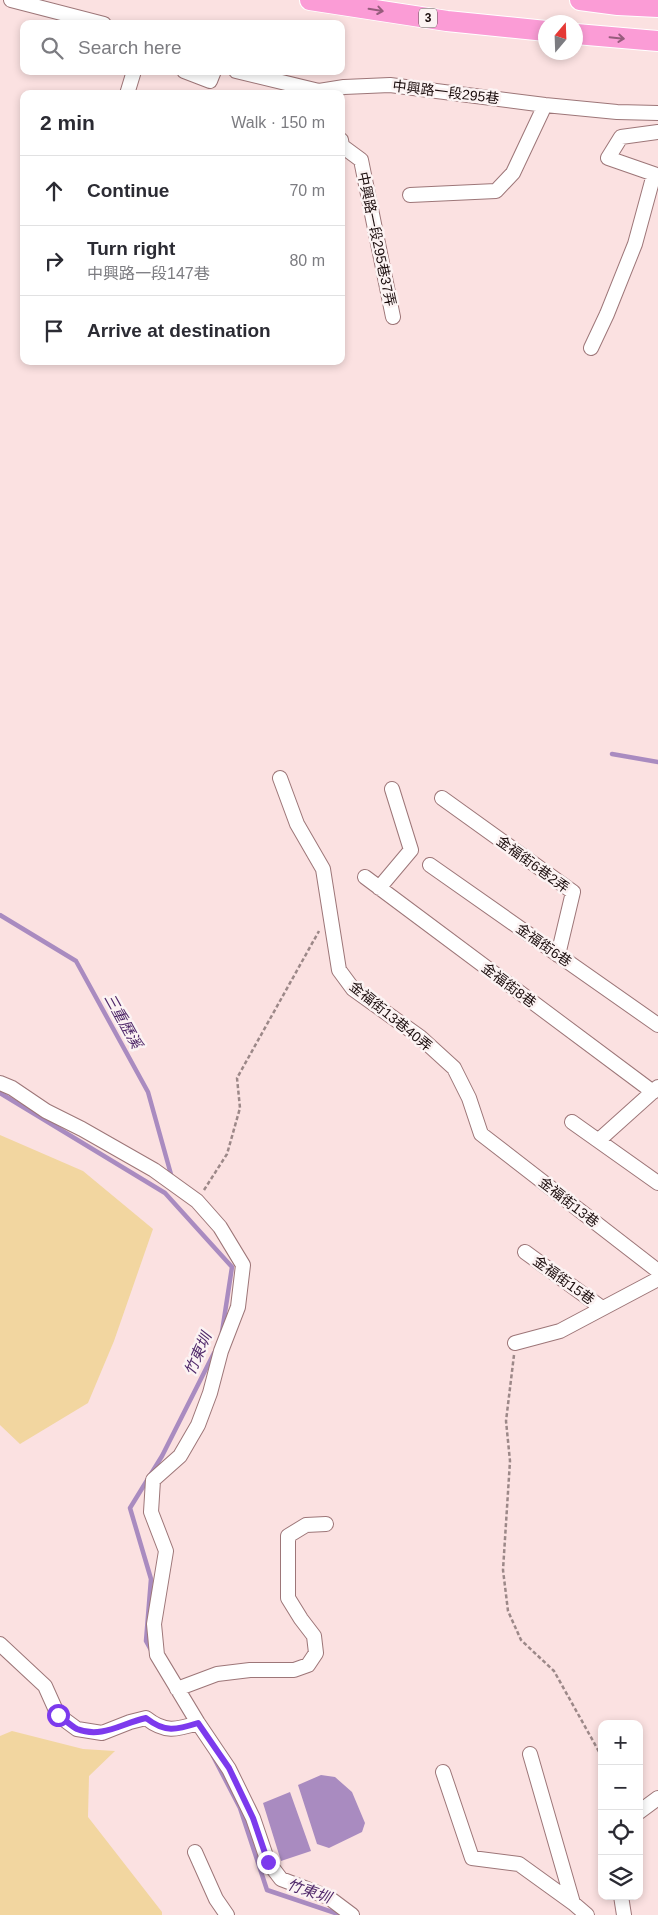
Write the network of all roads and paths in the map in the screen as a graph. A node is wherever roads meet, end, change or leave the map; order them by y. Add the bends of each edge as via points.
1 (11, 0) edge
2 (310, 0) edge
3 (580, 0) edge
4 (658, 7) edge
5 (88, 20) edge
6 (538, 30) edge
7 (583, 35) edge
8 (658, 41) edge
9 (133, 75) edge
10 (194, 75) edge
11 (212, 75) edge
12 (253, 75) edge
13 (128, 90) edge
14 (315, 90) edge
15 (344, 90) edge
16 (545, 104) junction
17 (658, 113) edge
18 (658, 132) edge
19 (345, 148) edge
20 (410, 196) dead end
21 (392, 318) dead end
22 (591, 348) dead end
23 (280, 778) dead end
24 (392, 789) dead end
25 (442, 798) dead end
26 (430, 865) dead end
27 (365, 877) dead end
28 (379, 888) junction
29 (330, 910) junction
30 (558, 955) junction
31 (658, 1025) edge
32 (0, 1083) edge
33 (655, 1090) edge
34 (572, 1122) dead end
35 (481, 1134) joint
36 (599, 1140) junction
37 (658, 1183) edge
38 (197, 1201) junction
39 (525, 1252) dead end
40 (658, 1271) edge
41 (658, 1278) edge
42 (602, 1308) junction
43 (515, 1343) joint
44 (326, 1524) dead end
45 (0, 1644) edge
46 (177, 1689) junction
47 (198, 1723) junction
48 (598, 1751) edge
49 (530, 1754) dead end
50 (443, 1772) dead end
51 (658, 1798) edge
52 (642, 1810) edge
53 (194, 1852) dead end
54 (622, 1900) edge
55 (573, 1902) junction
56 (227, 1915) edge
57 (352, 1915) edge
58 (587, 1915) edge
59 (624, 1915) edge

1 - 5 street
2 -> 6 highway, 3 via 447,21
3 - 4 highway
7 -> 8 highway
9 - 13 street
10 - 11 street via 210,81
12 - 14 street, 中興路一段295巷
15 - 16 street, 中興路一段295巷 via 390,84
16 - 17 street, 中興路一段295巷
16 - 20 street via 513,173 496,191
18 - 22 street via 621,137 608,158 654,174 635,244
19 - 21 street, 中興路一段295巷37弄 via 361,160
23 - 29 street, 金福街13巷40弄 via 297,824 323,870
24 - 28 street via 411,850
25 - 30 street, 金福街6巷2弄 via 573,892
26 - 30 street, 金福街6巷
27 - 28 street, 金福街8巷
28 - 33 street, 金福街8巷
29 - 35 street, 金福街13巷40弄 via 339,970 353,989 420,1037 454,1068 469,1098
29 - 38 path via 237,1078 240,1108 227,1154
30 - 31 street, 金福街6巷
32 - 38 street via 154,1170
33 - 36 street
34 - 36 street
35 - 40 street, 金福街13巷
36 - 37 street
38 - 46 street via 220,1228 242,1265 238,1307 198,1425 180,1456 154,1480 151,1512 166,1551 154,1624 156,1647 157,1655
39 - 42 street, 金福街15巷
41 - 42 street
42 - 43 street via 560,1331
43 - 48 path via 506,1421 510,1461 503,1570 508,1612 521,1640 554,1671
44 - 46 street via 306,1524 288,1536 288,1598 314,1636 316,1653 308,1665 294,1670 217,1674
45 - 47 street via 45,1686 58,1715 77,1728 102,1733 146,1718 158,1727 178,1730
46 - 47 street
47 - 57 street via 229,1768 253,1818 268,1862 281,1878 328,1897
49 - 55 street
50 - 55 street via 472,1858 519,1864
51 - 52 street
53 - 56 street
54 - 59 street
55 - 58 street

